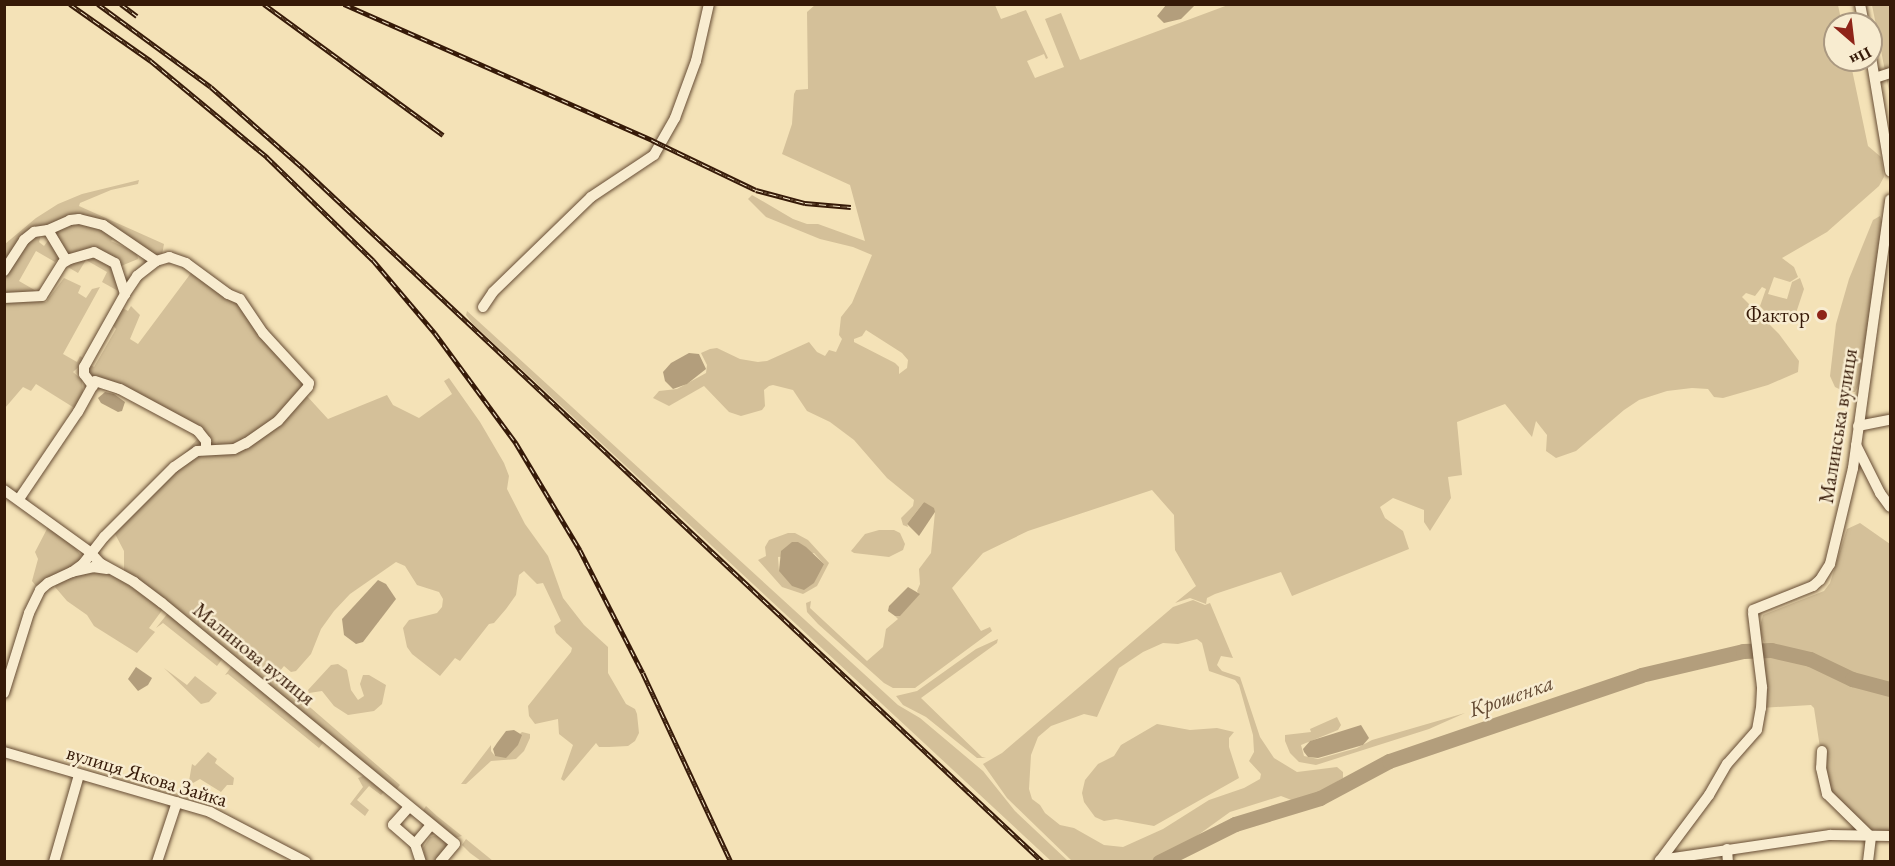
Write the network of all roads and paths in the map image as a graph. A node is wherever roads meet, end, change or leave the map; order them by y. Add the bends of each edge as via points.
1 (709, 4) edge
2 (1874, 72) edge
3 (1890, 73) edge
4 (1875, 78) junction
5 (1890, 171) edge
6 (1890, 200) edge
7 (48, 230) junction
8 (66, 260) junction
9 (156, 261) junction
10 (4, 271) edge
11 (125, 294) junction
12 (4, 298) edge
13 (483, 307) dead end
14 (94, 384) junction
15 (1890, 420) edge
16 (1858, 426) junction
17 (1856, 444) junction
18 (206, 449) junction
19 (4, 490) edge
20 (19, 499) junction
21 (1890, 507) edge
22 (90, 552) junction
23 (110, 569) junction
24 (72, 572) junction
25 (4, 693) edge
26 (1822, 751) dead end
27 (4, 752) edge
28 (79, 775) junction
29 (177, 802) junction
30 (409, 807) junction
31 (431, 825) junction
32 (1890, 836) edge
33 (1871, 837) junction
34 (415, 844) junction
35 (1727, 849) junction
36 (54, 861) edge
37 (157, 861) edge
38 (306, 861) edge
39 (421, 861) edge
40 (440, 861) edge
41 (1659, 861) edge
42 (1728, 861) edge
43 (1868, 861) edge

1 - 13 street via 696,61 675,118 654,155 586,201 493,292
2 - 4 street
3 - 4 street
4 - 5 street
6 - 16 street, Малинська вулиця via 1884,291
7 - 8 street
7 - 9 street via 70,219 91,221 116,231
7 - 10 street via 30,234
8 - 11 street via 94,252 115,263
8 - 12 street via 42,296
9 - 11 street via 137,276
9 - 18 street via 169,257 186,263 240,299 263,333 307,380 308,387 278,421 240,447
11 - 14 street via 84,367 84,374
14 - 18 street via 120,389 198,431 206,441
14 - 20 street
15 - 16 street
16 - 17 street, Малинська вулиця
17 - 21 street
17 - 41 street, Малинська вулиця via 1843,517 1825,574 1812,586 1753,612 1762,687 1757,730 1727,764 1689,824
18 - 22 street via 174,467
19 - 20 street, Малинова вулиця
20 - 22 street, Малинова вулиця
22 - 23 street, Малинова вулиця
22 - 24 street
23 - 24 street via 93,567
23 - 30 street, Малинова вулиця via 162,603
24 - 25 street via 48,583 35,596
26 - 33 street via 1827,794
27 - 28 street, вулиця Якова Зайка
28 - 29 street, вулиця Якова Зайка
28 - 36 street
29 - 37 street
29 - 38 street, вулиця Якова Зайка via 210,812
30 - 31 street, Малинова вулиця
30 - 34 street via 393,825
31 - 34 street
31 - 40 street, Малинова вулиця via 455,844
32 - 33 street
33 - 35 street via 1830,835
33 - 43 street
34 - 39 street
35 - 41 street
35 - 42 street

